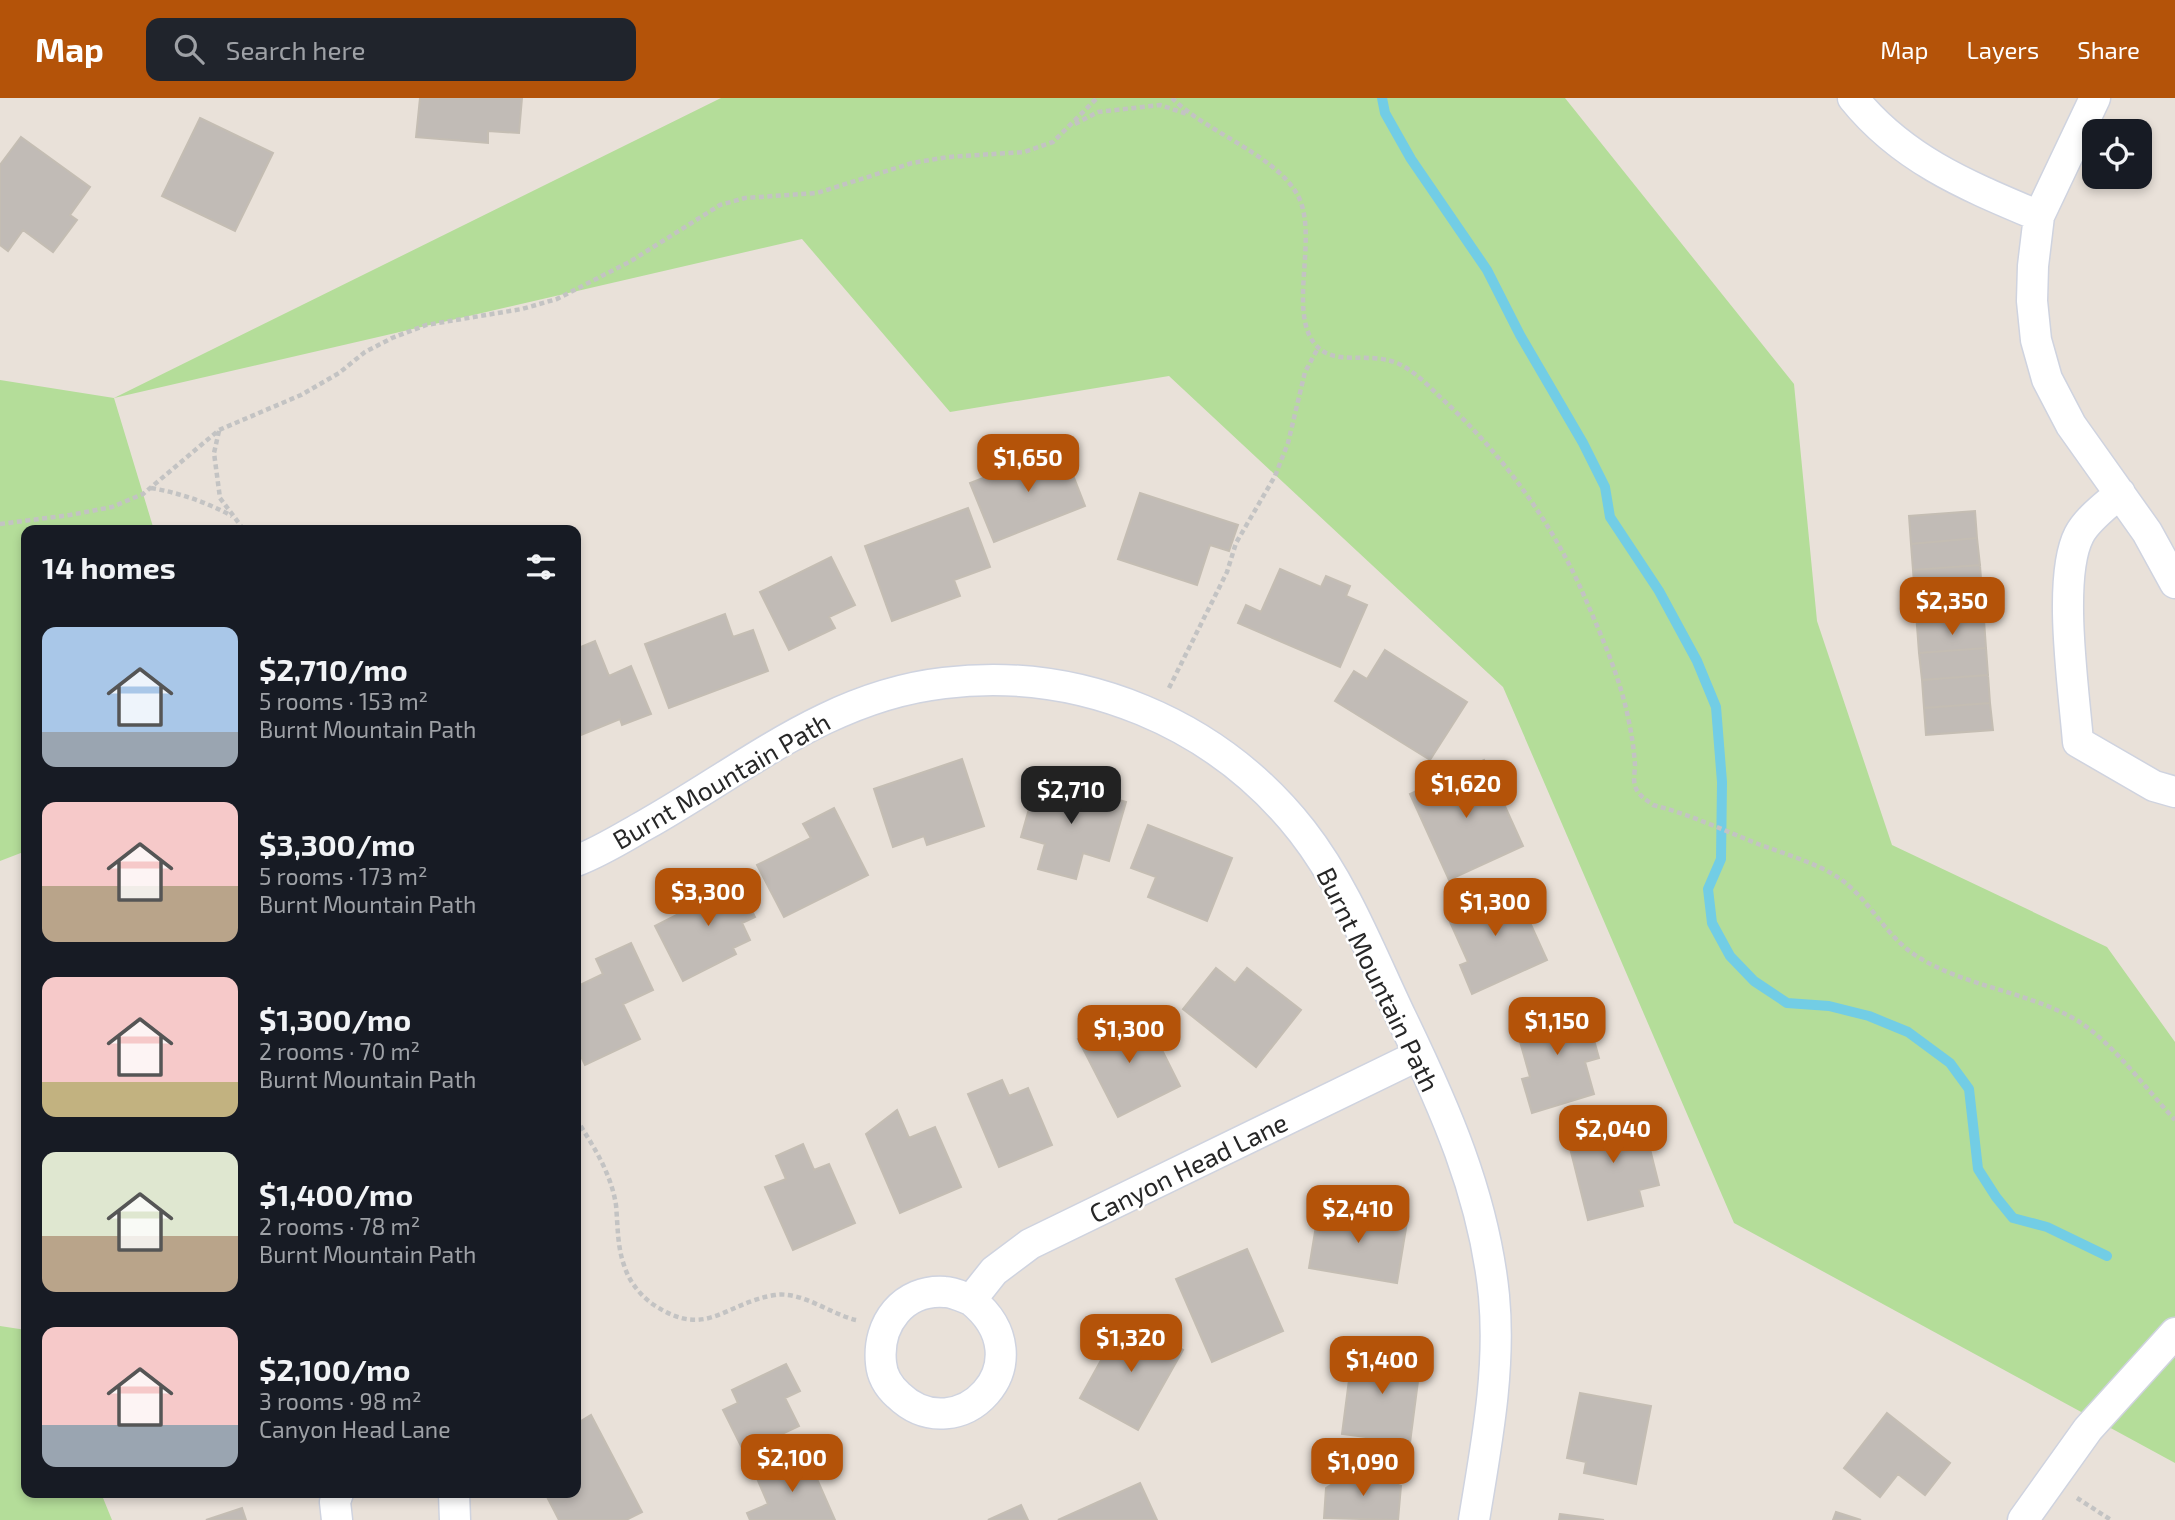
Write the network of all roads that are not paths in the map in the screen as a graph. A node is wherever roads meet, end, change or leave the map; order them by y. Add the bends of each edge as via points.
1 (1853, 98) edge
2 (2095, 98) edge
3 (2039, 216) junction
4 (2120, 493) junction
5 (2175, 583) edge
6 (2175, 792) edge
7 (581, 859) edge
8 (1419, 1055) junction
9 (971, 1300) junction
10 (2175, 1333) edge
11 (336, 1498) edge
12 (454, 1498) edge
13 (337, 1520) edge
14 (455, 1520) edge
15 (1474, 1520) edge
16 (2023, 1520) edge

1 - 3 street via 1904,148 1943,174
2 - 3 street
3 - 4 street via 2032,301 2047,379 2071,425
4 - 5 street
4 - 6 street via 2080,532 2071,551 2067,579 2077,742 2154,786
7 - 8 street, Burnt Mountain Path via 660,817 802,728 895,691 1000,679 1048,683 1105,696 1156,715 1203,740 1240,768 1303,833 1342,893
8 - 9 street, Canyon Head Lane via 1030,1244 994,1271
8 - 15 street, Burnt Mountain Path via 1472,1180 1494,1297 1497,1355
9 - 9 street via 946,1292 922,1294 904,1303 885,1326 879,1346 882,1371 890,1388 907,1404 940,1414 966,1408 986,1393 997,1376 1002,1354 998,1332 986,1312
10 - 16 street via 2088,1429
11 - 13 street
12 - 14 street

